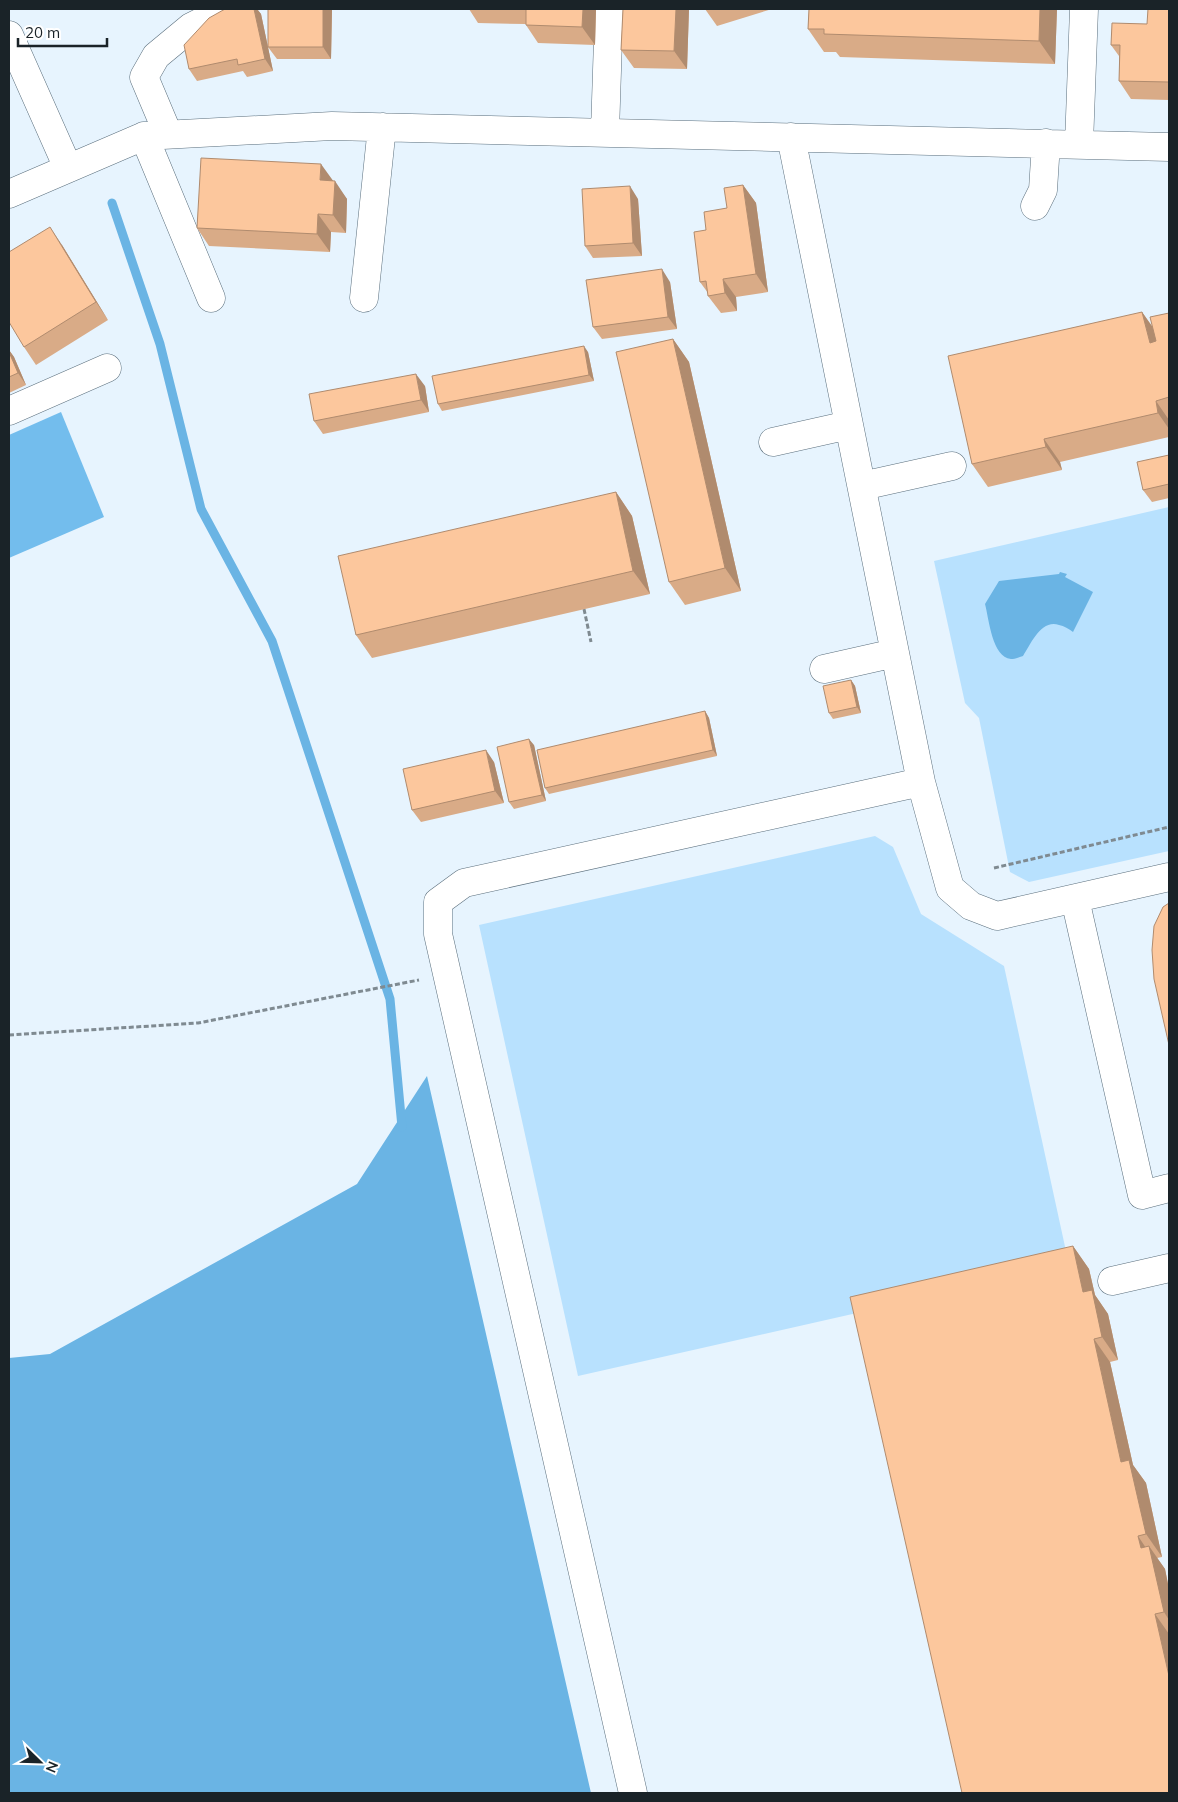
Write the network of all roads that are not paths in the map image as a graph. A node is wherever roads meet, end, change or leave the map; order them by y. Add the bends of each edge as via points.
1 (227, 9) edge
2 (609, 9) edge
3 (1084, 9) edge
4 (9, 35) edge
5 (382, 127) junction
6 (604, 132) junction
7 (156, 134) junction
8 (791, 137) junction
9 (1046, 143) junction
10 (1078, 144) junction
11 (1169, 147) edge
12 (68, 168) junction
13 (9, 194) edge
14 (1035, 206) dead end
15 (211, 298) dead end
16 (364, 298) dead end
17 (107, 368) dead end
18 (9, 411) edge
19 (849, 425) junction
20 (773, 442) dead end
21 (952, 466) dead end
22 (862, 486) junction
23 (895, 653) junction
24 (824, 669) dead end
25 (921, 782) junction
26 (1169, 878) edge
27 (1075, 899) junction
28 (1169, 1188) edge
29 (1169, 1268) edge
30 (1112, 1282) dead end
31 (633, 1793) edge

1 - 7 street via 190,27 156,56 144,77
2 - 6 street
3 - 10 street
4 - 12 street
5 - 6 street
5 - 7 street via 332,126
5 - 16 street
6 - 8 street
7 - 12 street
7 - 15 street
8 - 9 street
8 - 19 street
9 - 10 street
9 - 14 street via 1043,190
10 - 11 street
12 - 13 street
17 - 18 street
19 - 20 street
19 - 22 street
21 - 22 street
22 - 23 street
23 - 24 street
23 - 25 street
25 - 27 street via 950,888 971,906 997,916
25 - 31 street via 464,883 438,902 438,934
26 - 27 street
27 - 28 street via 1142,1195
29 - 30 street

